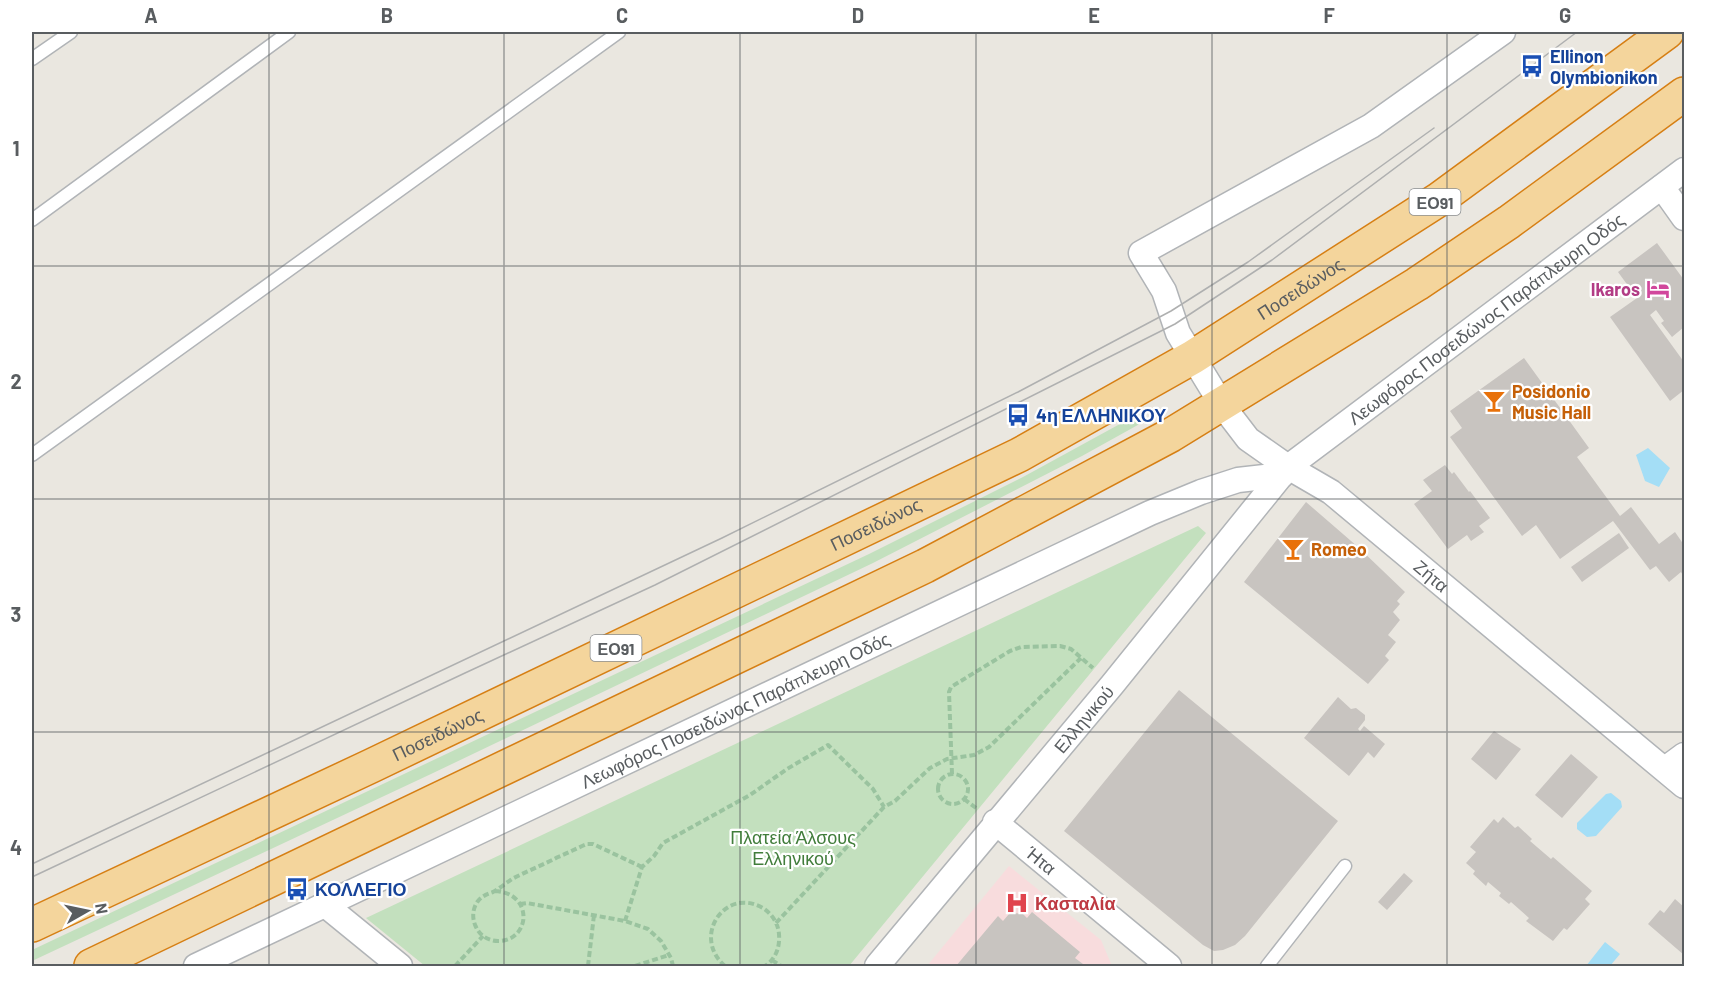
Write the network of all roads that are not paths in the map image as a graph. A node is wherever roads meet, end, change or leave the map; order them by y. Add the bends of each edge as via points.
1 (71, 32) edge
2 (289, 32) edge
3 (619, 32) edge
4 (1503, 32) edge
5 (1667, 32) edge
6 (32, 59) edge
7 (1684, 94) edge
8 (1684, 170) edge
9 (1662, 187) junction
10 (1684, 218) edge
11 (32, 220) edge
12 (1193, 357) junction
13 (1222, 405) junction
14 (32, 455) edge
15 (1285, 471) junction
16 (1684, 755) edge
17 (1665, 769) junction
18 (1684, 786) edge
19 (995, 822) junction
20 (1345, 866) dead end
21 (324, 904) junction
22 (32, 925) edge
23 (91, 966) edge
24 (196, 966) edge
25 (400, 966) edge
26 (877, 966) edge
27 (1169, 966) edge
28 (1267, 966) edge

1 - 6 lane
2 - 11 lane
3 - 14 lane
4 - 12 street via 1371,126 1141,254 1164,291 1178,333
5 - 12 highway, Ποσειδώνος / ΕΟ91 via 1438,200
7 - 13 highway via 1426,278
8 - 9 street, Λεωφόρος Ποσειδώνος Παράπλευρη Οδός
9 - 10 street
9 - 15 street, Λεωφόρος Ποσειδώνος Παράπλευρη Οδός
12 - 13 street, Ζήτα
12 - 22 highway, Ποσειδώνος / ΕΟ91 via 1019,455
13 - 15 street, Ζήτα via 1248,439
13 - 23 highway via 1142,452 925,566
15 - 17 street, Ζήτα via 1331,492
15 - 19 street, Ελληνικού
15 - 21 street, Λεωφόρος Ποσειδώνος Παράπλευρη Οδός via 1238,480 1150,513
16 - 17 street
17 - 18 street, Ζήτα
19 - 26 street, Ελληνικού
19 - 27 street, Ήτα
20 - 28 lane
21 - 24 street, Λεωφόρος Ποσειδώνος Παράπλευρη Οδός
21 - 25 street

